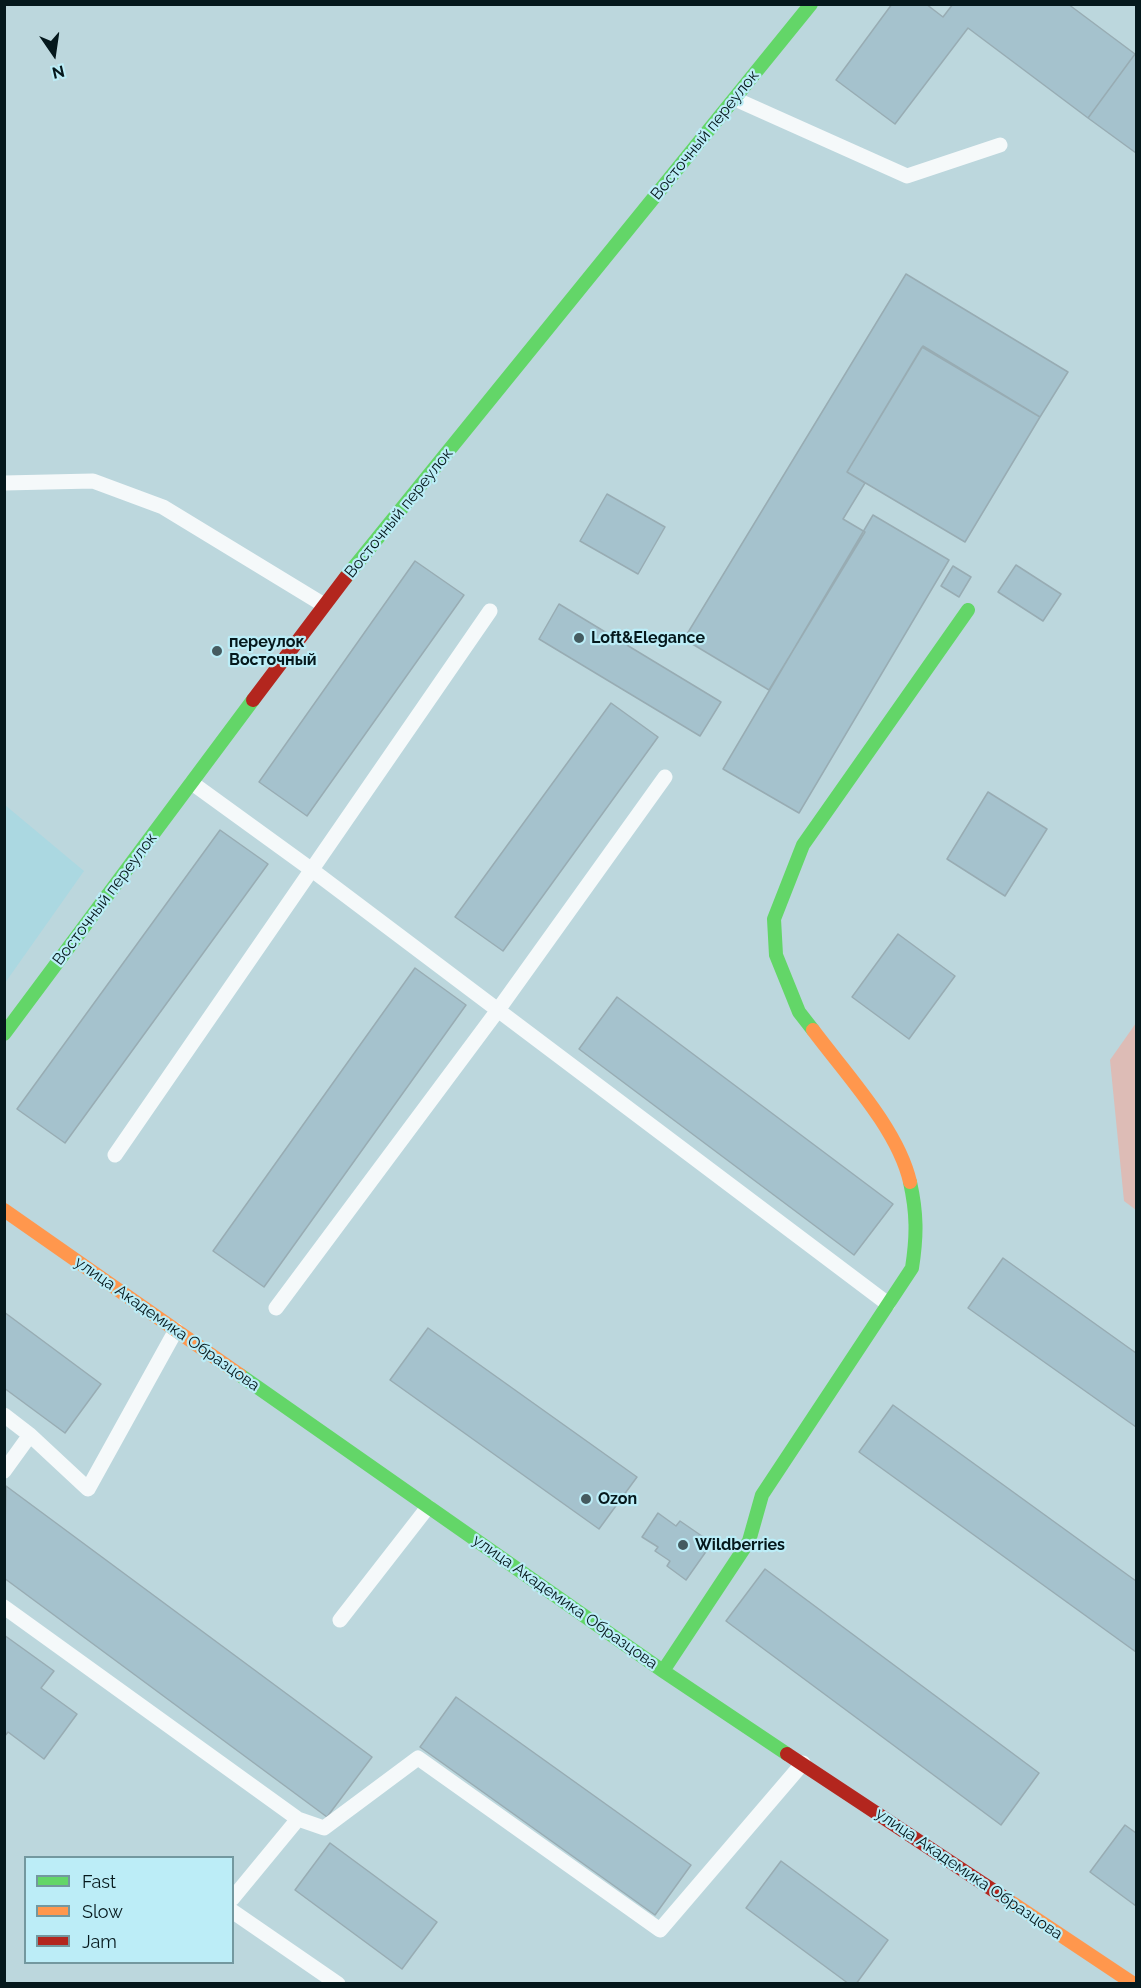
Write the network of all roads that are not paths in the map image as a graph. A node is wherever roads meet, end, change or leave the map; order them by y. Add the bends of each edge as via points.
1 (810, 4) edge
2 (735, 99) junction
3 (1000, 145) dead end
4 (4, 483) edge
5 (324, 605) junction
6 (968, 610) dead end
7 (490, 611) dead end
8 (665, 777) dead end
9 (192, 783) junction
10 (312, 870) junction
11 (498, 1010) junction
12 (4, 1034) edge
13 (116, 1155) dead end
14 (4, 1210) edge
15 (888, 1304) junction
16 (276, 1308) dead end
17 (176, 1330) junction
18 (4, 1414) edge
19 (30, 1435) junction
20 (4, 1471) edge
21 (428, 1507) junction
22 (4, 1607) edge
23 (340, 1620) dead end
24 (663, 1671) junction
25 (803, 1763) junction
26 (298, 1819) junction
27 (234, 1897) edge
28 (234, 1912) edge
29 (338, 1983) edge
30 (1134, 1983) edge

1 - 2 street, Восточный переулок
2 - 3 lane via 907,176
2 - 5 street, Восточный переулок
4 - 5 lane via 93,481 163,507
5 - 9 street, Восточный переулок
6 - 15 street via 802,845 774,919 776,955 799,1012 885,1125 908,1172 916,1207 917,1239 912,1268
7 - 10 lane
8 - 11 lane
9 - 10 lane
9 - 12 street, Восточный переулок
10 - 11 lane
10 - 13 lane
11 - 15 lane
11 - 16 lane
14 - 17 street, улица Академика Образцова
15 - 24 street via 762,1495 749,1541
17 - 19 lane via 88,1489
17 - 21 street, улица Академика Образцова
18 - 19 lane
19 - 20 lane
21 - 23 lane
21 - 24 street, улица Академика Образцова
22 - 26 lane
24 - 25 street, улица Академика Образцова
25 - 26 lane via 660,1930 418,1758 324,1828
25 - 30 street, улица Академика Образцова
26 - 27 lane
28 - 29 lane

